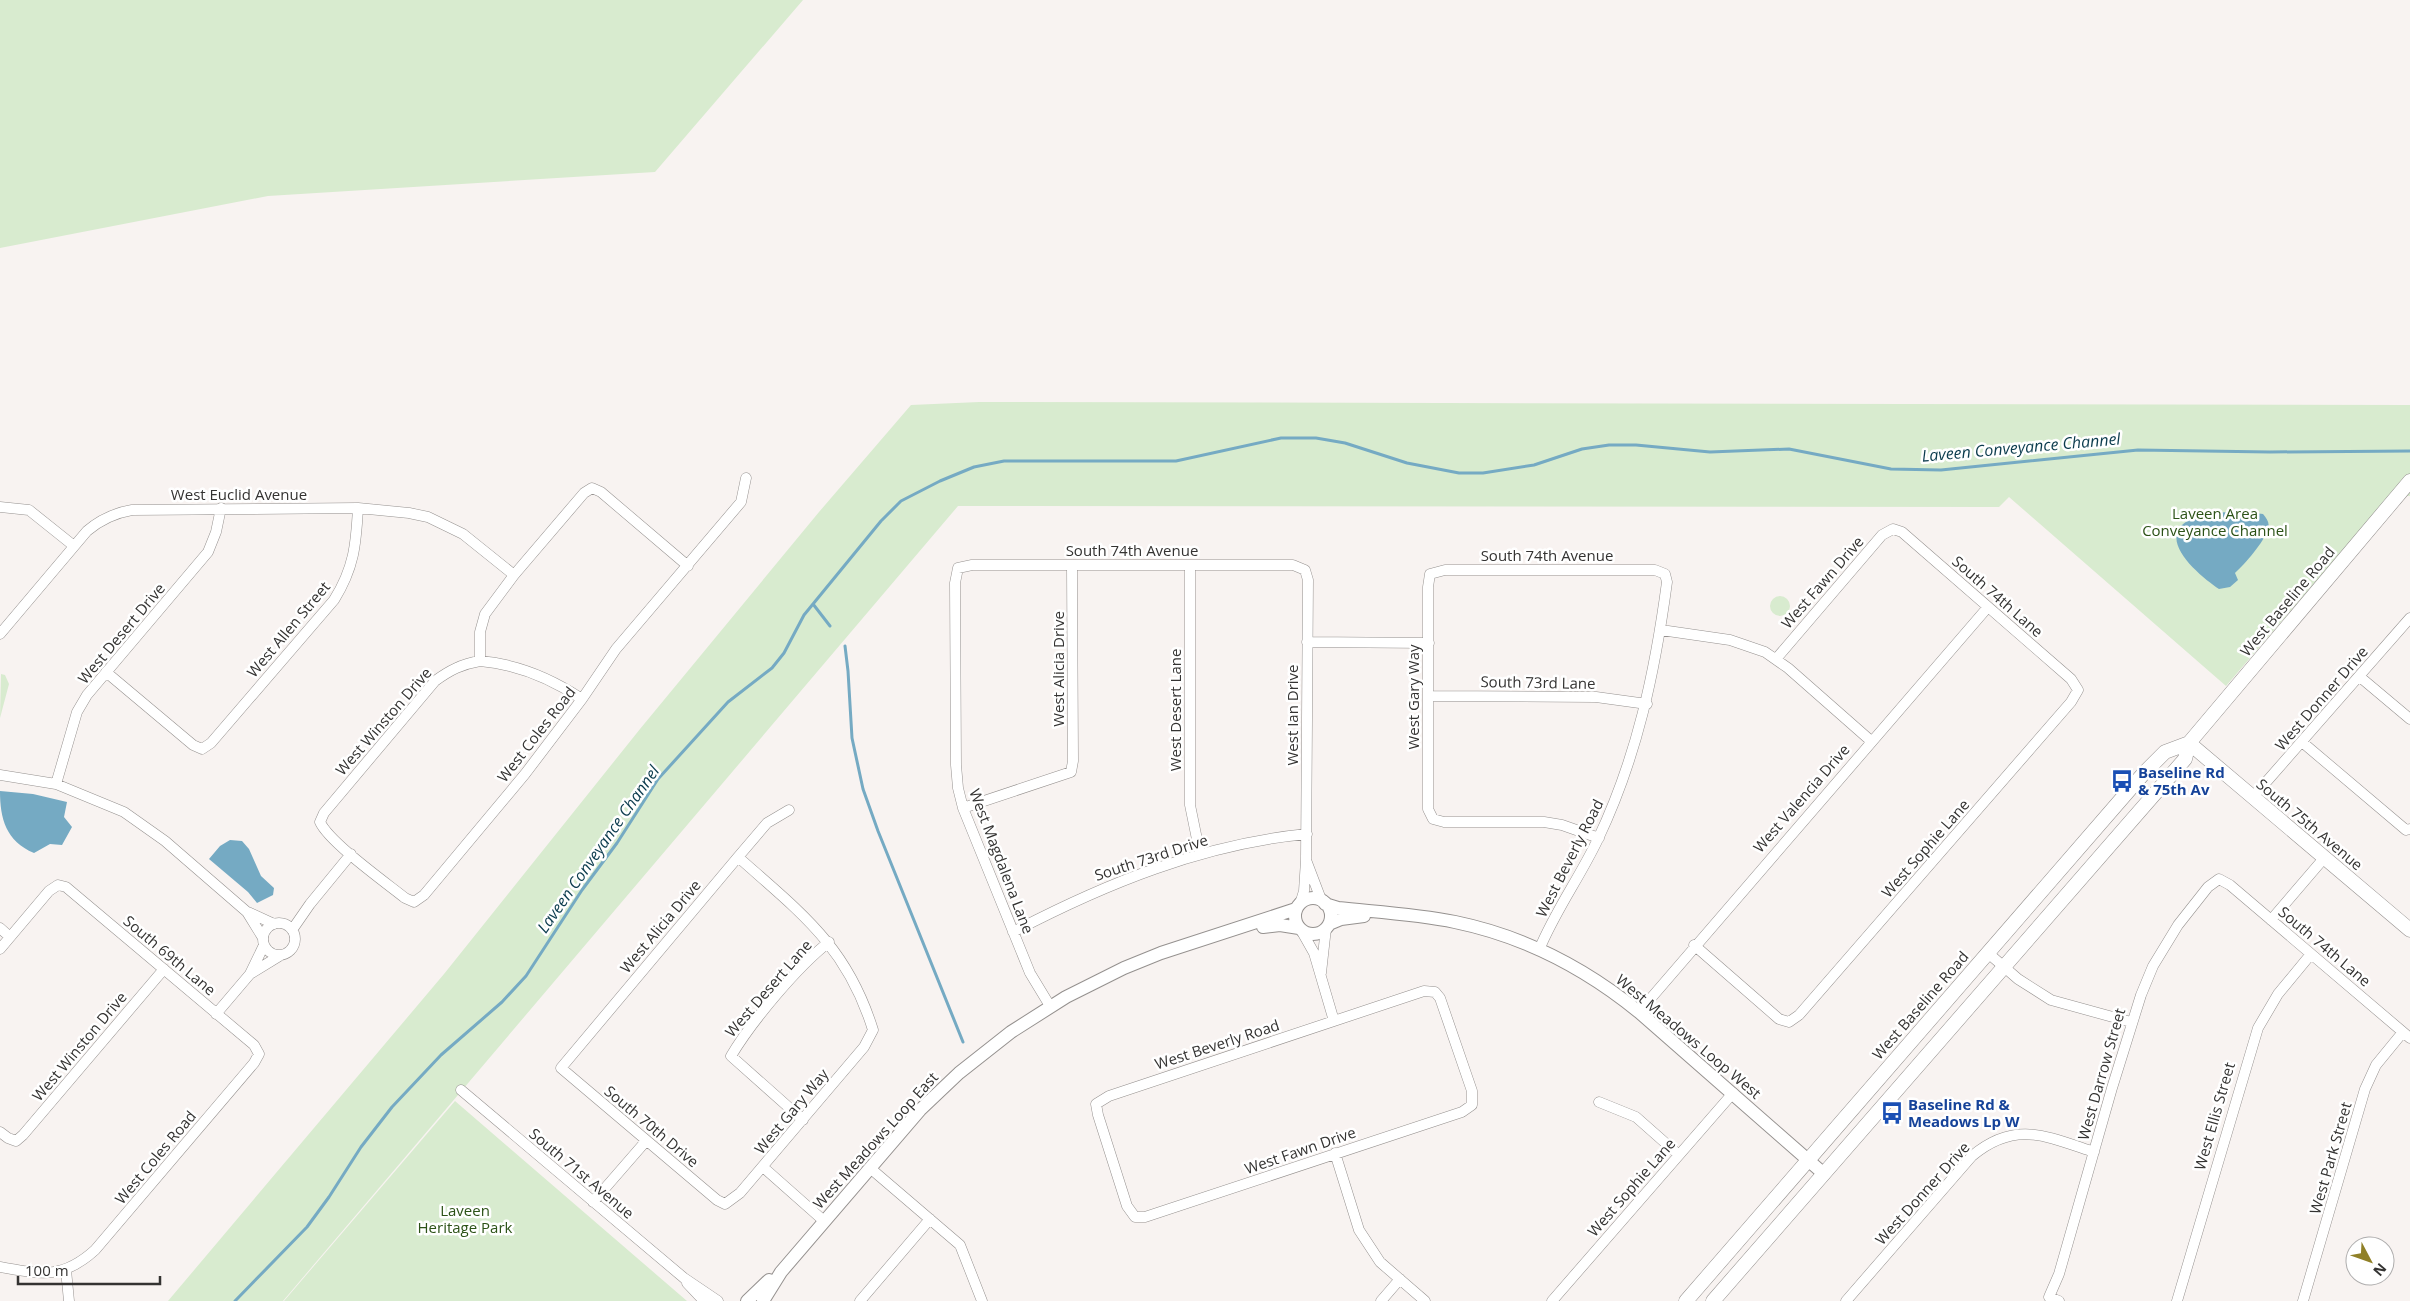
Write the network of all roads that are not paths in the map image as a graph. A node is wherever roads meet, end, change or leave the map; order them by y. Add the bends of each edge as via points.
1 (746, 478) dead end
2 (2410, 481) edge
3 (0, 507) edge
4 (221, 508) junction
5 (358, 508) junction
6 (1893, 529) joint
7 (74, 546) junction
8 (1190, 565) junction
9 (688, 566) junction
10 (1072, 566) junction
11 (958, 568) joint
12 (1305, 570) joint
13 (1430, 574) joint
14 (1665, 574) joint
15 (514, 575) junction
16 (1988, 606) junction
17 (2410, 618) edge
18 (1661, 630) junction
19 (0, 634) edge
20 (1307, 642) junction
21 (1428, 643) junction
22 (1776, 659) junction
23 (480, 661) junction
24 (106, 672) junction
25 (2360, 677) junction
26 (2078, 690) joint
27 (1428, 696) junction
28 (582, 699) junction
29 (1647, 704) junction
30 (2410, 719) edge
31 (1871, 741) junction
32 (2302, 742) junction
33 (2189, 743) junction
34 (0, 775) edge
35 (56, 784) junction
36 (2253, 797) junction
37 (964, 808) junction
38 (789, 810) dead end
39 (320, 822) joint
40 (2408, 829) edge
41 (1307, 834) junction
42 (1599, 838) junction
43 (351, 854) junction
44 (1200, 854) junction
45 (738, 857) junction
46 (2324, 857) junction
47 (1306, 860) junction
48 (2219, 879) joint
49 (1324, 903) junction
50 (1298, 907) junction
51 (247, 912) junction
52 (1374, 913) junction
53 (2271, 920) junction
54 (284, 926) junction
55 (1328, 926) junction
56 (1246, 927) junction
57 (0, 928) edge
58 (2410, 928) edge
59 (1300, 929) junction
60 (1013, 932) junction
61 (10, 937) junction
62 (263, 941) junction
63 (829, 942) junction
64 (1694, 945) junction
65 (0, 949) edge
66 (1539, 950) junction
67 (1988, 953) junction
68 (2311, 954) junction
69 (281, 955) junction
70 (2004, 967) junction
71 (164, 969) junction
72 (250, 974) junction
73 (1320, 974) junction
74 (1050, 1006) junction
75 (1639, 1012) junction
76 (216, 1014) junction
77 (1334, 1021) junction
78 (2131, 1022) junction
79 (2407, 1035) edge
80 (259, 1054) joint
81 (561, 1068) joint
82 (461, 1090) dead end
83 (1733, 1093) junction
84 (1599, 1102) dead end
85 (1472, 1105) joint
86 (803, 1120) junction
87 (0, 1132) edge
88 (646, 1141) junction
89 (2094, 1152) junction
90 (1335, 1153) junction
91 (1680, 1155) junction
92 (1808, 1160) junction
93 (762, 1168) junction
94 (870, 1168) junction
95 (1824, 1174) junction
96 (593, 1202) junction
97 (725, 1204) joint
98 (1135, 1216) joint
99 (930, 1219) junction
100 (824, 1221) junction
101 (0, 1268) edge
102 (66, 1270) junction
103 (781, 1272) junction
104 (684, 1278) junction
105 (1400, 1279) junction
106 (2054, 1299) edge
107 (69, 1301) edge
108 (704, 1301) edge
109 (718, 1301) edge
110 (747, 1301) edge
111 (763, 1301) edge
112 (860, 1301) edge
113 (982, 1301) edge
114 (1380, 1301) edge
115 (1425, 1301) edge
116 (1552, 1301) edge
117 (1686, 1301) edge
118 (1713, 1301) edge
119 (1846, 1301) edge
120 (2177, 1301) edge
121 (2303, 1301) edge

1 - 9 street, West Coles Road via 741,502
2 - 33 main road, West Baseline Road
3 - 7 street via 29,510
4 - 5 street, West Euclid Avenue
4 - 7 street, West Euclid Avenue via 116,512 87,530
4 - 24 street, West Desert Drive via 208,552
5 - 15 street, West Euclid Avenue via 409,513 445,524 474,542
5 - 24 street, West Allen Street via 354,560 334,600 211,743 202,749 193,746
6 - 16 street, South 74th Lane via 1902,532
6 - 22 street, West Fawn Drive via 1882,535
7 - 19 street, West Euclid Avenue
8 - 10 street, South 74th Avenue
8 - 12 street, South 74th Avenue via 1293,565
8 - 44 street, West Desert Lane via 1190,805
9 - 15 street via 601,492 592,488 584,493
9 - 28 street, West Coles Road via 616,649
10 - 11 street, South 74th Avenue via 972,565
10 - 37 street, West Alicia Drive via 1071,772
11 - 37 street, West Magdalena Lane via 955,583 955,732 958,788
12 - 20 street, West Ian Drive via 1308,580
13 - 14 street, South 74th Avenue via 1445,570 1655,570
13 - 21 street, West Gary Way
14 - 18 street, West Beverly Road via 1667,582
15 - 23 street via 485,614 480,632
16 - 26 street, South 74th Lane via 2071,679
16 - 31 street, West Valencia Drive
17 - 25 street, West Donner Drive
18 - 22 street via 1730,640
18 - 29 street, West Beverly Road
20 - 21 street
20 - 41 street, West Ian Drive
21 - 27 street, West Gary Way
22 - 31 street
23 - 28 street via 498,662 548,679
23 - 39 street, West Winston Drive via 463,664 436,681 324,813
24 - 35 street, West Desert Drive via 77,712
25 - 30 street
25 - 32 street, West Donner Drive
26 - 64 street, West Sophie Lane via 1799,1016 1789,1022 1780,1019
27 - 29 street, South 73rd Lane via 1596,697
27 - 42 street, West Gary Way via 1428,809 1433,819 1444,822 1544,822
28 - 43 street, West Coles Road via 484,825 424,895 414,902
29 - 42 street, West Beverly Road via 1628,768
31 - 64 street, West Valencia Drive
32 - 36 street, West Donner Drive
32 - 40 street
33 - 36 main road, South 75th Avenue
33 - 67 main road, West Baseline Road via 2165,752 2144,773
33 - 70 main road, West Baseline Road via 2185,759
34 - 35 street
35 - 51 street via 109,805 147,827
36 - 46 main road, South 75th Avenue
37 - 60 street, West Magdalena Lane
38 - 45 street, West Alicia Drive via 767,823
39 - 43 street, West Coles Road
41 - 44 street, South 73rd Drive
41 - 47 street, West Ian Drive
42 - 66 street, West Beverly Road
43 - 54 street via 310,904
44 - 60 street, South 73rd Drive via 1081,897
45 - 63 street via 814,924
45 - 81 street, West Alicia Drive
46 - 53 street
46 - 58 main road, South 75th Avenue
47 - 49 street, West Ian Drive
47 - 50 street, West Ian Drive via 1304,891
48 - 53 street, South 74th Lane
48 - 78 street, West Darrow Street via 2202,893 2165,944
49 - 50 street via 1311,899
49 - 52 street, West Meadows Loop West
49 - 55 street via 1330,913
50 - 56 street
50 - 59 street via 1295,919
51 - 54 street
51 - 62 street
52 - 55 street, West Meadows Loop West
52 - 66 street, West Meadows Loop West via 1454,922
53 - 68 street, South 74th Lane
54 - 62 street via 266,930
54 - 69 street via 294,935 293,946
55 - 59 street via 1311,934
55 - 73 street
56 - 59 street via 1280,924
56 - 74 street, West Meadows Loop East via 1154,956
57 - 61 street
59 - 73 street via 1310,943
60 - 74 street, West Magdalena Lane via 1030,973
61 - 65 street
61 - 71 street, South 69th Lane via 49,891 58,885 66,887
62 - 69 street via 271,953
62 - 72 street
63 - 86 street, West Gary Way via 860,992 873,1030 864,1047
63 - 86 street, West Desert Lane via 812,955 742,1037 730,1056
64 - 75 street, West Valencia Drive
66 - 75 street, West Meadows Loop West via 1577,968
67 - 70 street
67 - 92 main road, West Baseline Road
68 - 79 street, South 74th Lane
68 - 120 street, West Ellis Street via 2278,994 2258,1028
69 - 72 street
70 - 78 street via 2051,1000
70 - 95 main road, West Baseline Road
71 - 76 street, South 69th Lane
71 - 87 street, West Winston Drive via 23,1135 16,1141
72 - 76 street
73 - 77 street
74 - 94 street, West Meadows Loop East via 959,1073 920,1110
75 - 83 street, West Meadows Loop West
76 - 80 street, South 69th Lane via 254,1044
77 - 85 street, West Beverly Road via 1424,991 1435,992 1440,998 1472,1091
77 - 98 street, West Beverly Road via 1109,1096 1096,1104 1127,1206
78 - 89 street, West Darrow Street
79 - 121 street, West Park Street via 2376,1065 2365,1089
80 - 102 street, West Coles Road via 95,1250
81 - 88 street, South 70th Drive
82 - 96 street, South 71st Avenue
83 - 91 street, West Sophie Lane
83 - 92 street, West Meadows Loop West
84 - 91 street via 1636,1117
85 - 90 street, West Fawn Drive via 1462,1112
86 - 93 street, West Gary Way
88 - 96 street
88 - 97 street, South 70th Drive
89 - 106 street, West Darrow Street
89 - 119 street, West Donner Drive via 2026,1134 1992,1141 1972,1156
90 - 98 street, West Fawn Drive via 1145,1217
90 - 105 street via 1359,1230 1380,1262
91 - 116 street, West Sophie Lane
92 - 95 street, West Meadows Loop West
92 - 117 main road, West Baseline Road
93 - 97 street, West Gary Way via 740,1193
93 - 100 street
94 - 99 street
94 - 100 street, West Meadows Loop East
95 - 118 main road, West Baseline Road
96 - 104 street, South 71st Avenue
99 - 112 street
99 - 113 street via 960,1245
100 - 103 street, West Meadows Loop East
101 - 102 street, West Coles Road via 40,1274
102 - 107 street
103 - 110 street
103 - 111 street
104 - 108 street, South 71st Avenue
104 - 109 street, South 71st Avenue
105 - 114 street
105 - 115 street

